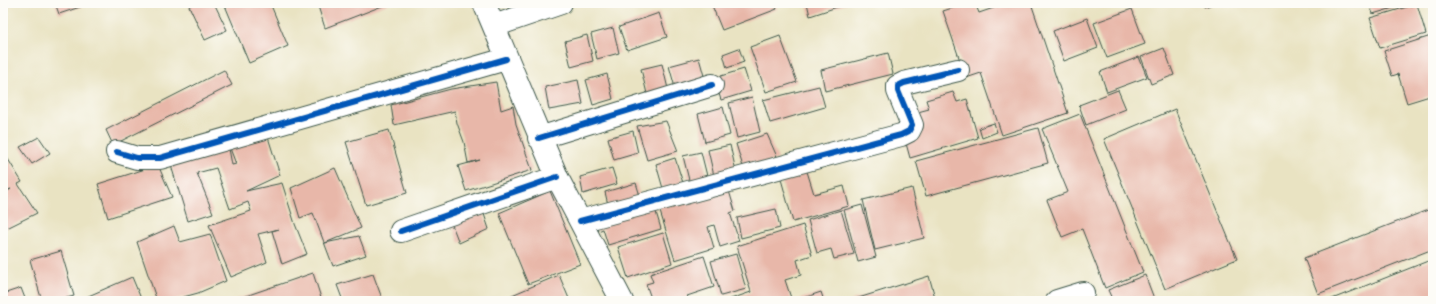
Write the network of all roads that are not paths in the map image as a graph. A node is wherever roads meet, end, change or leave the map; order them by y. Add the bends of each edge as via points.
1 (484, 3) edge
2 (561, 3) edge
3 (494, 26) junction
4 (506, 59) junction
5 (958, 70) dead end
6 (712, 85) dead end
7 (539, 138) junction
8 (117, 152) dead end
9 (557, 177) junction
10 (580, 221) junction
11 (401, 231) dead end
12 (1083, 293) dead end
13 (622, 301) edge
14 (1057, 301) edge

1 - 3 street
2 - 3 street
3 - 4 street
4 - 7 street
4 - 8 street via 160,158 137,158
5 - 10 street via 898,86 912,124 909,131 901,135
6 - 7 street
7 - 9 street
9 - 10 street
9 - 11 street
10 - 13 street
12 - 14 street

